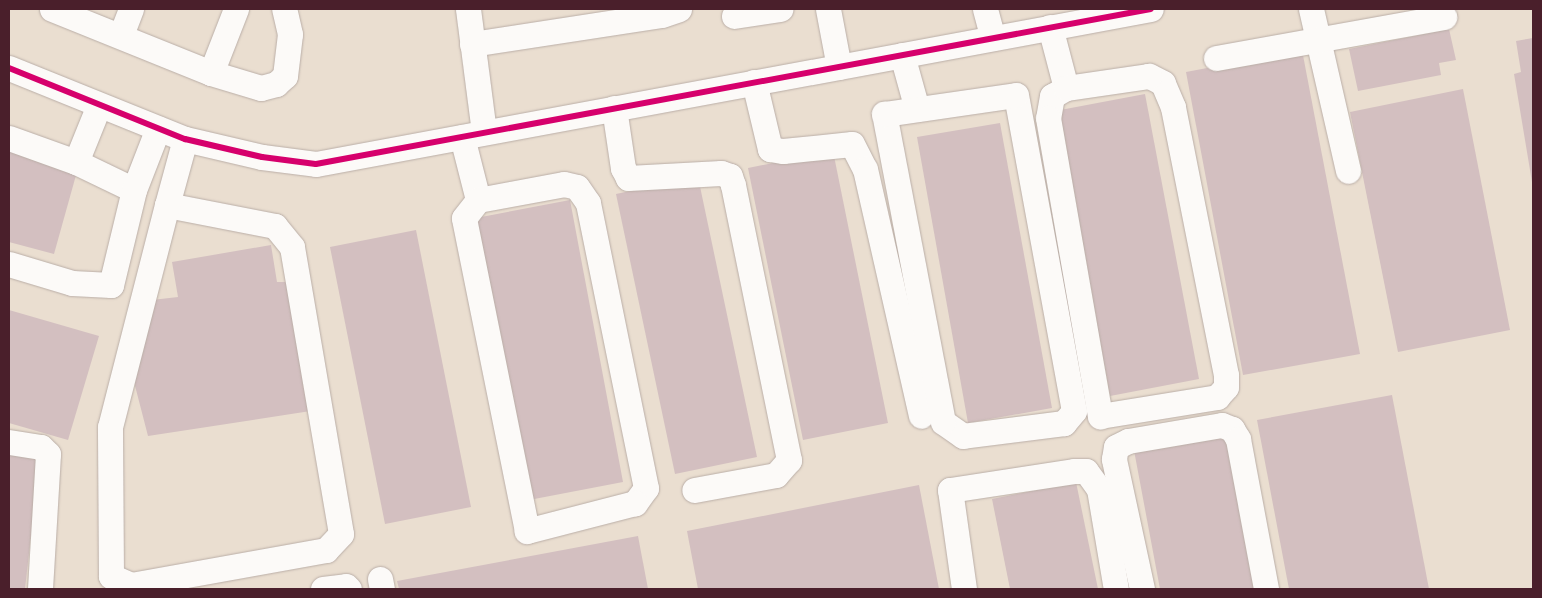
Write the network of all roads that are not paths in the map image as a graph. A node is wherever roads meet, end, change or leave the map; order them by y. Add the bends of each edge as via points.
1 (52, 9) edge
2 (131, 9) edge
3 (236, 9) edge
4 (284, 9) edge
5 (468, 9) edge
6 (679, 9) edge
7 (780, 9) edge
8 (828, 9) edge
9 (985, 9) edge
10 (1147, 9) edge
11 (1311, 9) edge
12 (734, 16) dead end
13 (1444, 17) dead end
14 (1050, 27) junction
15 (121, 35) junction
16 (993, 38) junction
17 (1319, 40) junction
18 (472, 44) junction
19 (902, 55) junction
20 (1216, 58) dead end
21 (839, 66) junction
22 (9, 68) edge
23 (211, 73) junction
24 (754, 82) junction
25 (1066, 88) junction
26 (99, 105) junction
27 (614, 108) junction
28 (917, 109) junction
29 (158, 128) junction
30 (473, 135) junction
31 (9, 138) edge
32 (185, 140) junction
33 (76, 162) junction
34 (1348, 171) dead end
35 (134, 190) junction
36 (478, 200) junction
37 (167, 205) junction
38 (9, 264) edge
39 (921, 416) dead end
40 (9, 442) edge
41 (694, 490) dead end
42 (40, 589) edge
43 (322, 589) edge
44 (349, 589) edge
45 (964, 589) edge
46 (1116, 589) edge
47 (1142, 589) edge
48 (1266, 589) edge

1 - 15 street
2 - 15 street
3 - 23 street
4 - 23 street via 290,34 286,76 276,84 261,88
5 - 18 street
6 - 18 street via 662,15
7 - 12 street
8 - 21 street
9 - 16 street
10 - 14 street
11 - 17 street
13 - 17 street
14 - 16 street
14 - 25 street
15 - 23 street
16 - 19 street
17 - 20 street
17 - 34 street
18 - 30 street
19 - 21 street
19 - 28 street
21 - 24 street
22 - 26 street
24 - 27 street
24 - 39 street via 770,149 783,151 852,144 865,168
25 - 25 street via 1052,96 1048,118 1100,416 1217,397 1226,387 1226,374 1173,107 1163,83 1149,76
26 - 29 street
26 - 33 street
27 - 30 street
27 - 41 street via 623,168 628,178 722,173 730,176 733,185 789,460 776,475
28 - 28 street via 1016,95 1074,411 1064,423 963,436 942,422 884,114
29 - 32 street
29 - 35 street
30 - 32 street via 316,164 262,157
30 - 36 street
31 - 33 street
32 - 37 street
33 - 35 street
35 - 38 street via 111,285 72,283
36 - 36 street via 564,184 577,187 588,203 646,488 635,503 527,530 464,218
37 - 37 street via 275,226 292,247 341,534 326,550 131,585 111,576 110,426
40 - 42 street via 41,447 48,454
43 - 44 street via 346,586
45 - 46 street via 950,490 1086,471 1099,489
47 - 48 street via 1114,459 1116,447 1128,441 1222,425 1232,429 1238,439

